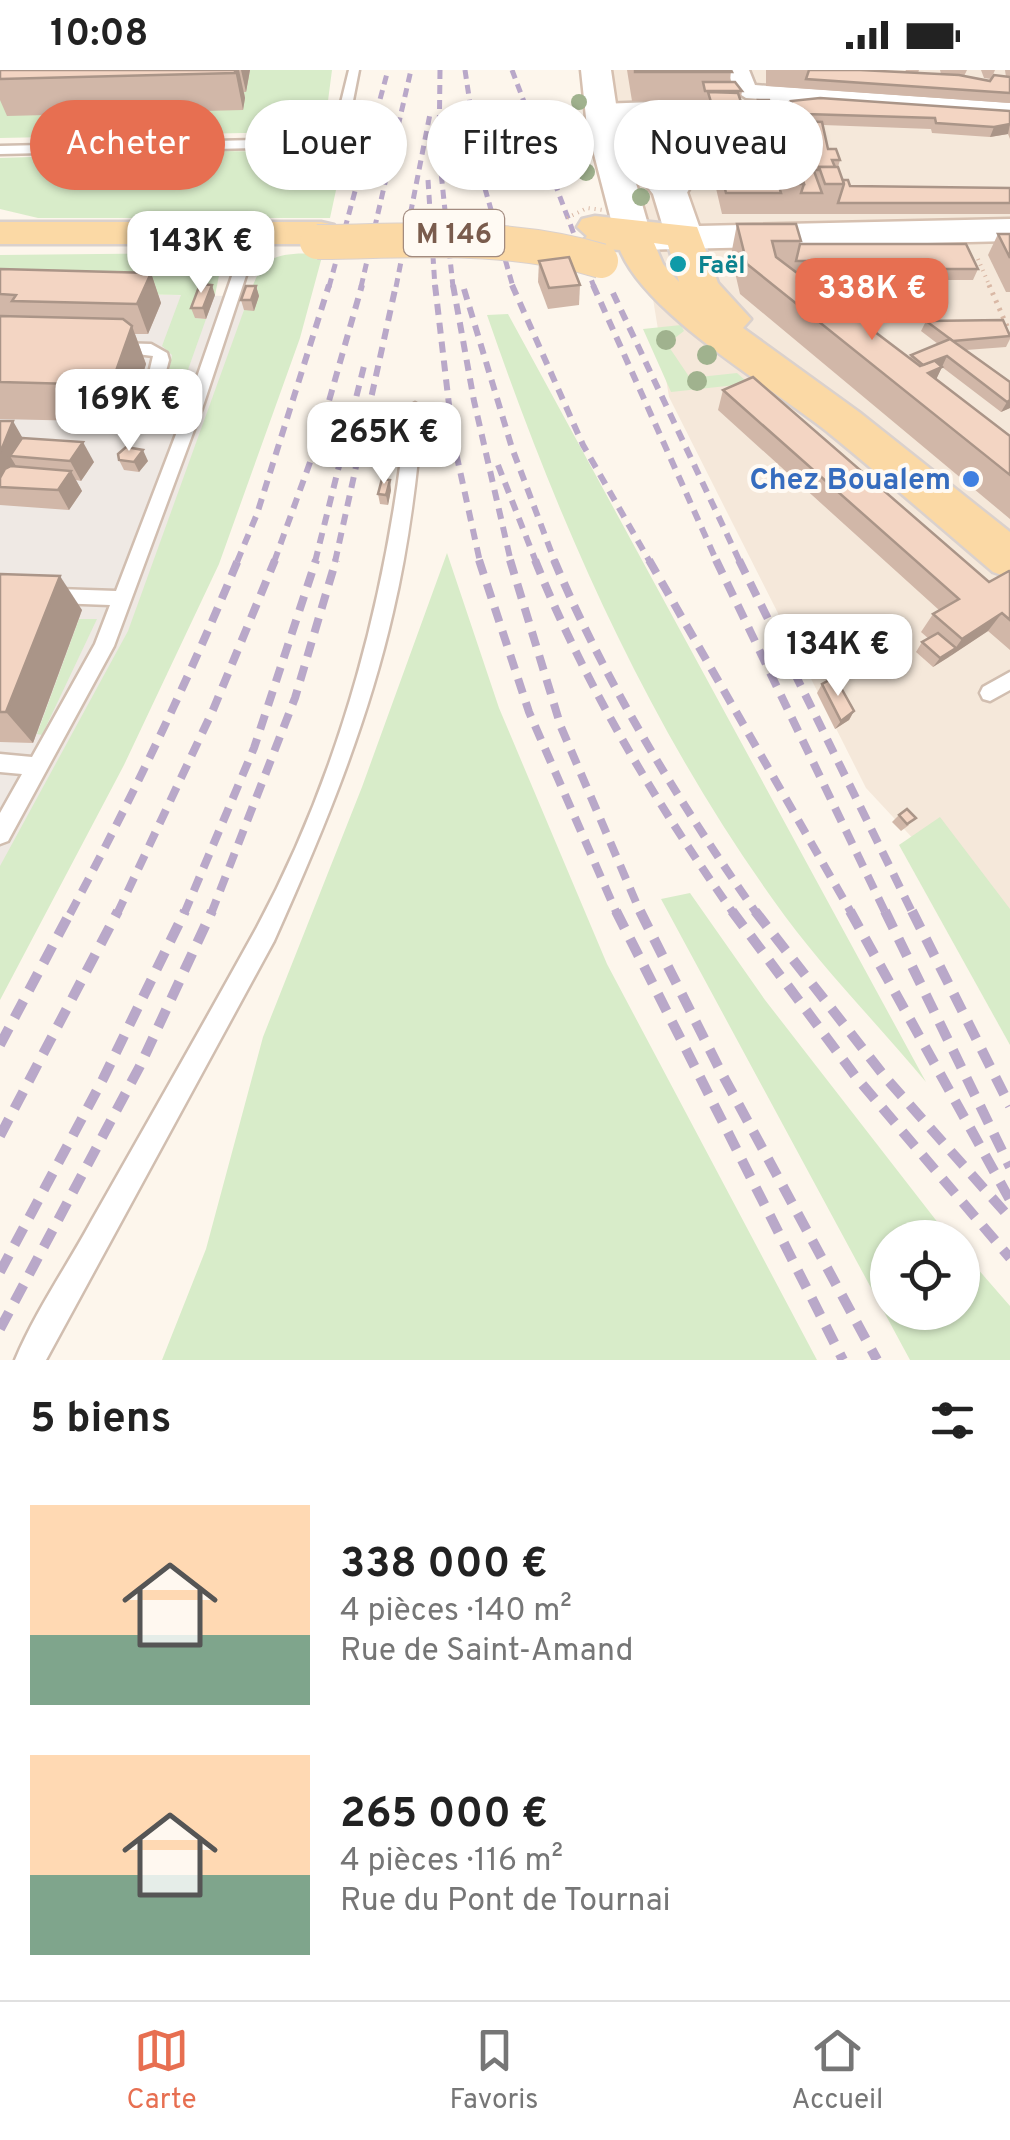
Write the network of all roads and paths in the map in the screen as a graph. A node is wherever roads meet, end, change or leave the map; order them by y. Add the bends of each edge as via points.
1 (354, 70) edge
2 (596, 70) edge
3 (607, 70) edge
4 (742, 81) edge
5 (608, 110) junction
6 (1010, 110) edge
7 (0, 150) edge
8 (673, 196) junction
9 (955, 230) junction
10 (1010, 230) edge
11 (0, 233) edge
12 (684, 235) junction
13 (252, 238) junction
14 (319, 238) junction
15 (620, 241) junction
16 (0, 242) edge
17 (1010, 332) edge
18 (94, 348) edge
19 (415, 408) dead end
20 (146, 420) dead end
21 (844, 422) junction
22 (1010, 559) edge
23 (0, 594) edge
24 (124, 598) junction
25 (1010, 680) edge
26 (990, 692) dead end
27 (0, 764) edge
28 (38, 768) junction
29 (0, 834) edge
30 (30, 1360) edge

1 - 7 lane via 343,121 319,138
2 - 5 street
3 - 5 street
4 - 6 street
5 - 8 street
5 - 8 street via 661,109 678,118 685,176
5 - 15 street
8 - 12 street
9 - 10 street
9 - 12 street
9 - 17 path via 976,255
11 - 13 main road, M 146
12 - 15 street
12 - 21 main road, M 146 via 700,287
13 - 14 main road, M 146
13 - 16 main road, M 146
13 - 24 lane
14 - 15 main road, M 146, bridge via 510,233
14 - 15 main road, M 146, bridge via 489,242 574,252
15 - 21 main road, M 146
18 - 20 lane via 160,353
19 - 30 lane via 401,547 373,665 300,861
21 - 22 main road, M 146
23 - 24 lane
24 - 28 lane
25 - 26 lane
27 - 28 lane
28 - 29 lane

